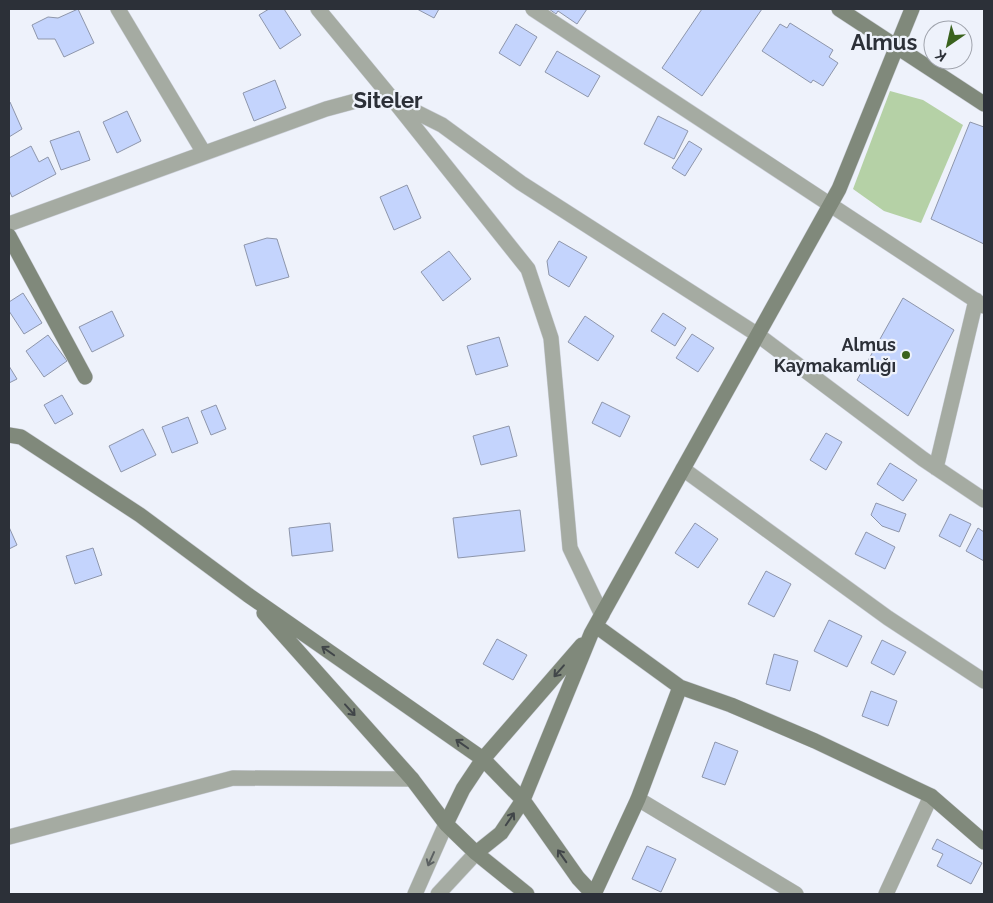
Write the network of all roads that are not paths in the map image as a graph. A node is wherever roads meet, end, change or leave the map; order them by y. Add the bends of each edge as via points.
1 (118, 9) edge
2 (318, 9) edge
3 (533, 9) edge
4 (840, 9) edge
5 (912, 9) edge
6 (897, 46) junction
7 (394, 101) junction
8 (984, 104) edge
9 (204, 153) junction
10 (830, 205) junction
11 (9, 224) edge
12 (9, 236) edge
13 (980, 303) edge
14 (758, 335) junction
15 (85, 377) dead end
16 (9, 435) edge
17 (936, 468) junction
18 (683, 469) junction
19 (984, 500) edge
20 (248, 595) junction
21 (597, 625) junction
22 (984, 681) edge
23 (680, 687) junction
24 (483, 759) junction
25 (412, 779) junction
26 (932, 796) junction
27 (638, 799) junction
28 (523, 800) junction
29 (446, 824) junction
30 (9, 837) edge
31 (984, 842) edge
32 (476, 853) junction
33 (415, 894) edge
34 (438, 894) edge
35 (528, 894) edge
36 (594, 894) edge
37 (796, 894) edge
38 (886, 894) edge

1 - 9 street
2 - 7 street
3 - 10 street
4 - 6 street
5 - 6 street
6 - 8 street
6 - 10 street
7 - 9 street via 363,99 326,109
7 - 14 street via 442,125 521,183
7 - 21 street via 528,268 551,338 570,548
9 - 11 street
10 - 13 street
10 - 14 street
12 - 15 street
13 - 17 street
14 - 17 street
14 - 18 street
16 - 20 street via 21,437 140,515
17 - 19 street
18 - 21 street
18 - 22 street via 888,618
24 -> 20 street
20 -> 25 street
21 - 23 street
21 -> 24 street
21 - 28 street
23 - 26 street via 815,741
23 - 27 street
24 - 28 street
24 - 29 street via 463,789
25 - 29 street
25 - 30 street via 233,778
26 - 31 street
26 - 38 street
27 - 36 street
27 - 37 street
32 -> 28 street via 501,833
36 -> 28 street via 578,878
29 - 32 street
29 -> 33 street
32 - 34 street
32 - 35 street

